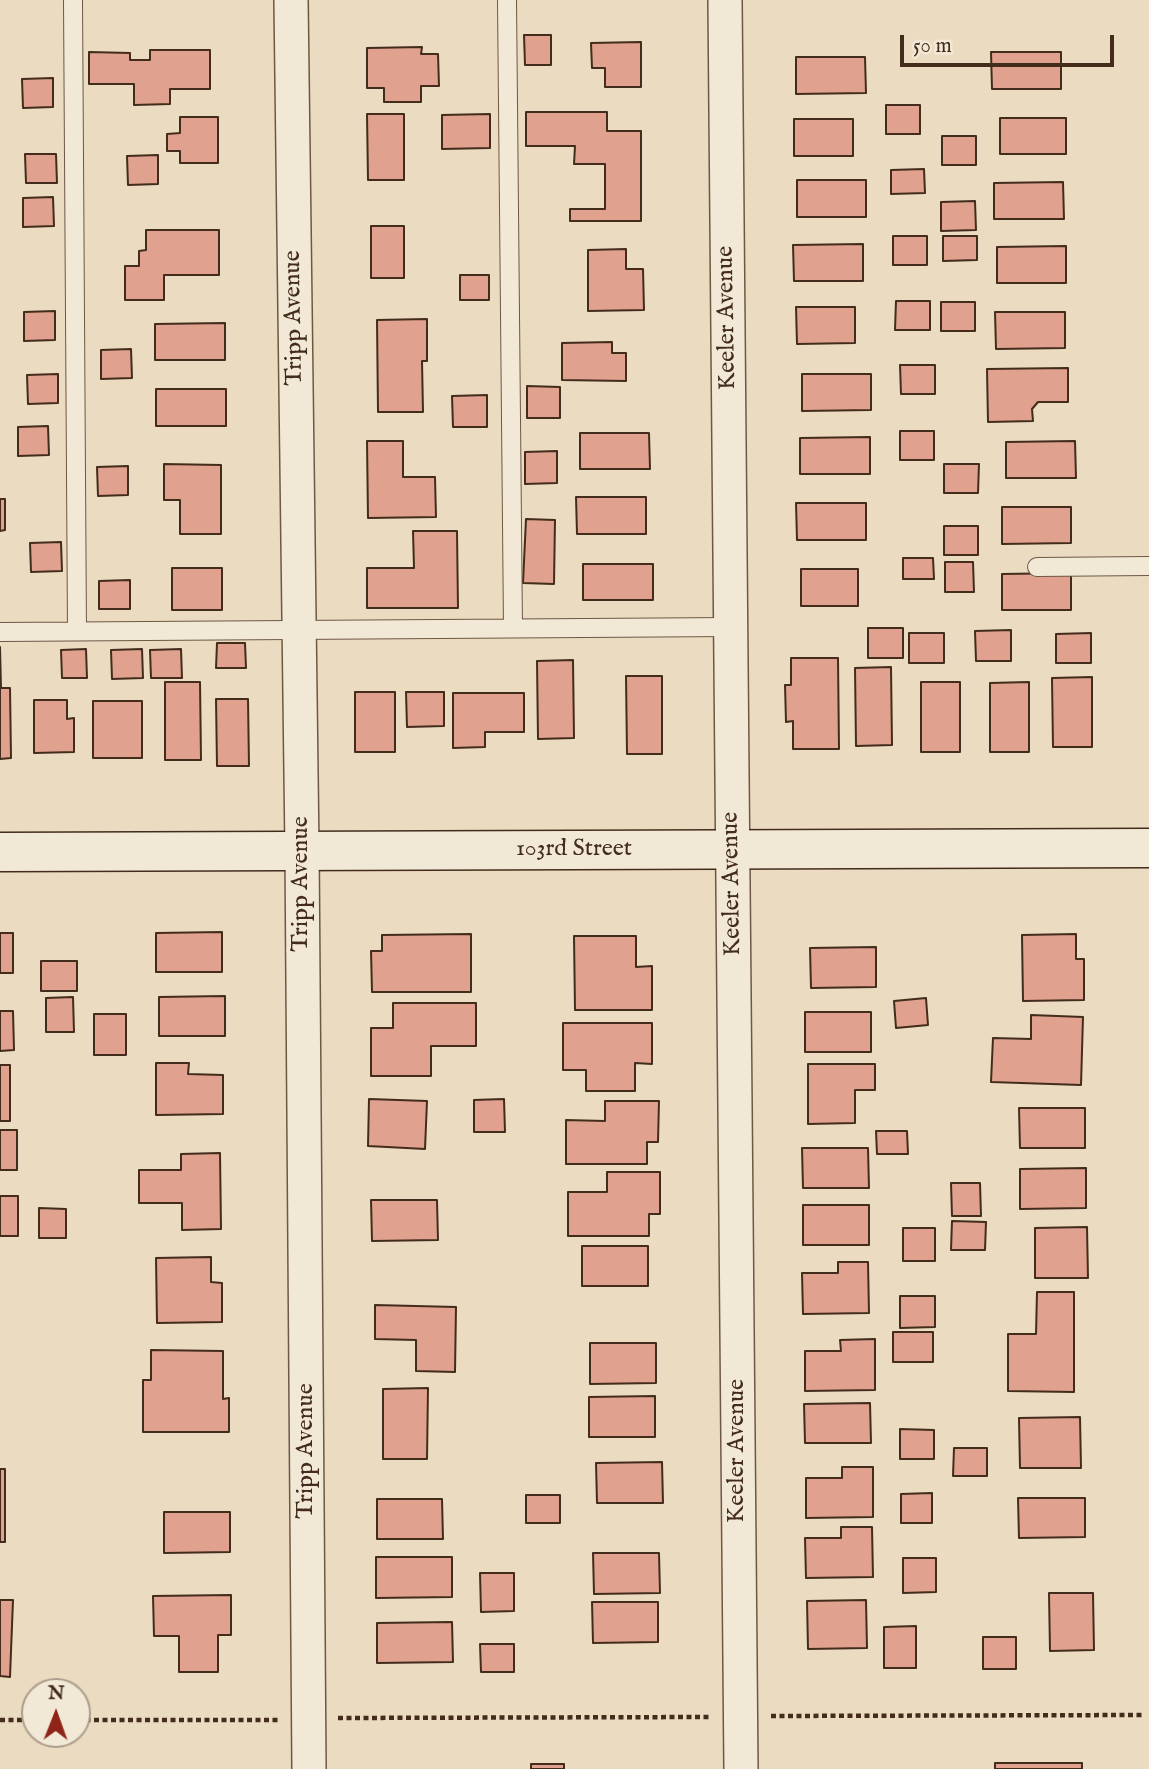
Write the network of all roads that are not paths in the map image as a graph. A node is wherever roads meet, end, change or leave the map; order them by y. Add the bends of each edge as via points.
1 (73, 0) edge
2 (291, 0) edge
3 (508, 0) edge
4 (725, 0) edge
5 (1149, 566) edge
6 (1037, 567) dead end
7 (731, 627) junction
8 (513, 628) junction
9 (300, 630) junction
10 (77, 631) junction
11 (0, 632) edge
12 (1149, 848) edge
13 (733, 849) junction
14 (302, 850) junction
15 (0, 852) edge
16 (309, 1769) edge
17 (741, 1769) edge

1 - 10 lane
2 - 9 street, Tripp Avenue
3 - 8 lane
4 - 7 street, Keeler Avenue
5 - 6 lane
7 - 8 lane
7 - 13 street, Keeler Avenue
8 - 9 lane
9 - 10 lane
9 - 14 street, Tripp Avenue
10 - 11 lane
12 - 13 main road, 103rd Street
13 - 14 main road, 103rd Street
13 - 17 street, Keeler Avenue
14 - 15 main road, 103rd Street
14 - 16 street, Tripp Avenue

